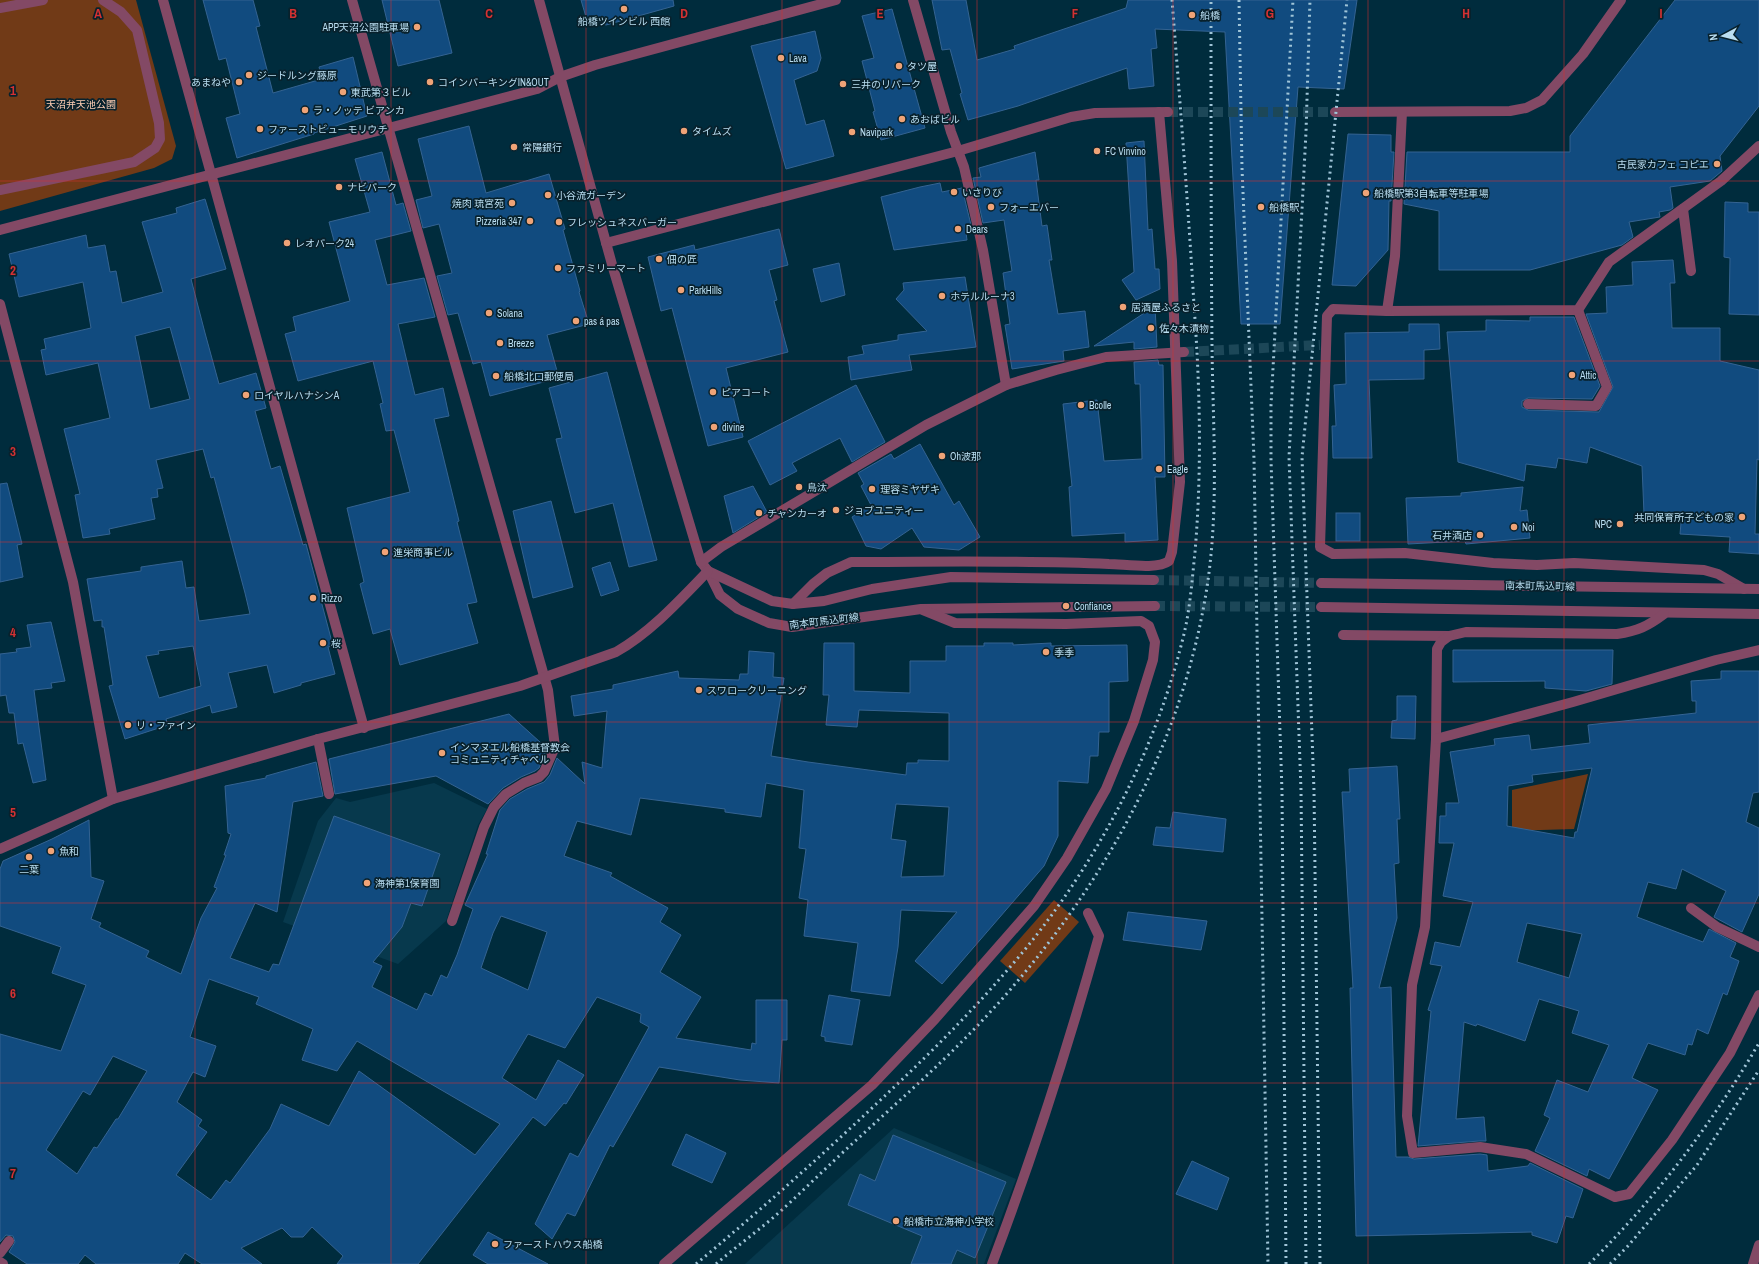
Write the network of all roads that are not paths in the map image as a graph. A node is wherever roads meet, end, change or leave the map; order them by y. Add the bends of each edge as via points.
1 (43, 0) edge
2 (103, 0) edge
3 (163, 0) edge
4 (352, 0) edge
5 (539, 0) edge
6 (836, 0) edge
7 (913, 0) edge
8 (1621, 0) edge
9 (29, 1) edge
10 (0, 8) edge
11 (560, 77) junction
12 (1334, 112) tunnel mouth
13 (1402, 112) junction
14 (388, 129) junction
15 (1759, 146) edge
16 (958, 151) junction
17 (210, 174) junction
18 (0, 190) edge
19 (1683, 209) junction
20 (0, 230) edge
21 (606, 243) junction
22 (1691, 271) dead end
23 (0, 304) edge
24 (1578, 310) junction
25 (1387, 311) junction
26 (1180, 353) junction
27 (1006, 386) junction
28 (1528, 404) dead end
29 (701, 562) junction
30 (708, 571) junction
31 (1154, 580) tunnel mouth
32 (1321, 583) tunnel mouth
33 (1744, 589) junction
34 (1759, 589) edge
35 (793, 604) junction
36 (1156, 606) tunnel mouth
37 (1321, 607) tunnel mouth
38 (921, 609) junction
39 (1664, 614) junction
40 (1759, 614) edge
41 (1343, 635) dead end
42 (1449, 636) junction
43 (1759, 650) edge
44 (544, 677) junction
45 (364, 728) junction
46 (318, 739) junction
47 (1436, 739) junction
48 (329, 794) dead end
49 (113, 799) junction
50 (0, 849) edge
51 (1691, 908) dead end
52 (1088, 913) dead end
53 (452, 921) dead end
54 (1759, 947) edge
55 (1759, 994) edge
56 (9, 1241) dead end
57 (1759, 1245) edge
58 (0, 1252) edge
59 (0, 1262) edge
60 (3, 1264) edge
61 (664, 1264) edge
62 (992, 1264) edge
63 (1752, 1264) edge

1 - 9 street
2 - 18 street via 121,12 137,30 159,123 160,139 155,148 134,162
3 - 17 street
4 - 14 street
5 - 11 street
6 - 11 street via 595,65
7 - 16 street
8 - 13 street via 1582,54 1542,100 1526,108 1510,111
9 - 10 street
11 - 14 street via 537,88
11 - 21 street
12 - 13 street
13 - 25 street via 1395,256
14 - 17 street
14 - 44 street
15 - 19 street via 1721,181
16 - 21 street
16 - 26 street via 1094,113 1163,112
16 - 27 street via 983,250
17 - 20 street
17 - 45 street
19 - 22 street
19 - 24 street via 1609,262
21 - 29 street
23 - 49 street via 73,582
24 - 25 street
24 - 28 street via 1607,387 1596,406
25 - 33 street via 1333,309 1326,316 1322,344 1320,547 1333,554 1405,554 1493,563 1574,563 1704,570 1718,574
26 - 27 street via 1106,357
26 - 35 street via 1180,482 1172,552 1165,564 851,562 827,573
27 - 29 street via 926,425 721,547
29 - 30 street
30 - 35 street, 南本町馬込町線 via 772,601
30 - 38 street, 南本町馬込町線 via 720,595 738,610 769,623 792,627
30 - 44 street via 681,600 630,645
31 - 35 street, 南本町馬込町線 via 951,577 872,589 824,601
32 - 33 street, 南本町馬込町線
33 - 34 street, 南本町馬込町線
36 - 38 street, 南本町馬込町線
37 - 39 street
38 - 61 street via 955,623 1066,624 1141,621 1149,626 1155,642 1153,660 1134,721 1106,789 1067,858 1034,906 935,1019 872,1085
39 - 40 street
39 - 42 street via 1635,631 1617,634 1466,632
41 - 42 street
42 - 47 street via 1437,649
43 - 47 street
44 - 45 street via 520,686
44 - 53 street via 555,747 544,772 539,777 506,794 494,807 484,827
45 - 46 street
46 - 48 street
46 - 49 street
47 - 55 street via 1425,927 1412,985 1407,1116 1413,1153 1480,1147 1526,1154 1616,1197 1629,1194 1672,1140 1730,1053
49 - 50 street
51 - 54 street via 1716,926
52 - 62 street via 1099,936 1068,1045 1017,1199
56 - 58 street
57 - 63 street
59 - 60 street

